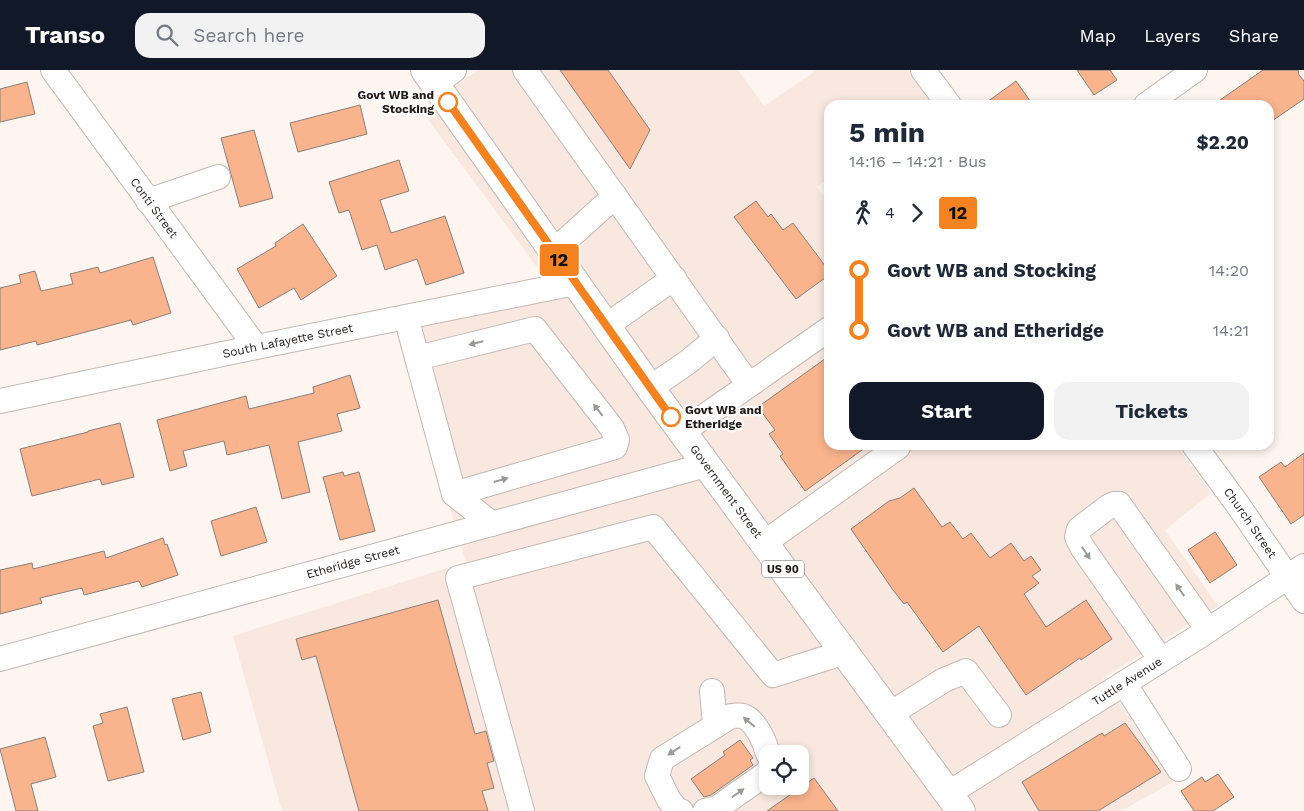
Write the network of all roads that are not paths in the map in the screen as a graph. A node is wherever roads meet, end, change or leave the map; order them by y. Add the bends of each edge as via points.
1 (52, 70) edge
2 (525, 70) edge
3 (923, 70) edge
4 (1195, 70) edge
5 (438, 75) edge
6 (945, 100) edge
7 (1153, 100) edge
8 (218, 177) dead end
9 (615, 196) junction
10 (148, 201) junction
11 (554, 252) junction
12 (674, 278) junction
13 (575, 283) junction
14 (406, 317) junction
15 (606, 326) junction
16 (717, 338) junction
17 (824, 338) edge
18 (256, 347) junction
19 (417, 358) junction
20 (749, 385) junction
21 (650, 388) junction
22 (0, 401) edge
23 (682, 432) junction
24 (895, 450) edge
25 (1198, 450) edge
26 (706, 465) junction
27 (454, 494) junction
28 (492, 524) junction
29 (764, 543) junction
30 (1296, 572) edge
31 (1304, 601) edge
32 (1208, 630) junction
33 (845, 652) junction
34 (0, 659) edge
35 (1161, 660) junction
36 (1124, 684) junction
37 (712, 691) dead end
38 (890, 714) junction
39 (999, 715) dead end
40 (715, 725) junction
41 (765, 745) edge
42 (1179, 769) dead end
43 (759, 779) edge
44 (955, 802) edge
45 (670, 807) edge
46 (522, 811) edge
47 (705, 811) edge

1 - 10 street, Conti Street
2 - 9 street
3 - 6 street
4 - 7 street
5 - 11 main road, Government Street / US 90
8 - 10 street
9 - 11 street
9 - 12 street
10 - 18 street, Conti Street
11 - 13 main road, Government Street / US 90
12 - 15 street
12 - 16 street
13 - 14 street, South Lafayette Street
13 - 15 main road, Government Street / US 90
14 - 18 street, South Lafayette Street
14 - 19 street
15 - 21 main road, Government Street / US 90
16 - 20 street
16 - 21 street
17 - 20 street
18 - 22 street, South Lafayette Street
19 - 27 street
27 -> 19 street via 615,447 617,440 612,428 535,329
20 - 23 street
21 - 23 main road, Government Street / US 90
23 - 26 main road, Government Street / US 90
24 - 29 street
25 - 30 street, Church Street via 1238,505
26 - 28 street, Etheridge Street
26 - 29 main road, Government Street / US 90
27 - 28 street
28 - 34 street, Etheridge Street
29 - 33 main road, Government Street / US 90
30 - 31 street, Church Street
30 - 32 street, Tuttle Avenue
32 - 35 street, Tuttle Avenue
32 -> 35 street via 1119,504 1108,507 1079,529 1077,537
33 - 38 main road, Government Street / US 90
33 - 46 street via 773,675 653,527 458,578
35 - 36 street, Tuttle Avenue
36 - 42 street
36 - 44 street, Tuttle Avenue
37 - 40 street
38 - 39 street via 944,680 966,671
38 - 44 main road, Government Street / US 90
41 -> 40 street via 755,725 743,716 731,716
40 -> 45 street via 662,759 657,776
47 -> 43 street via 717,808

